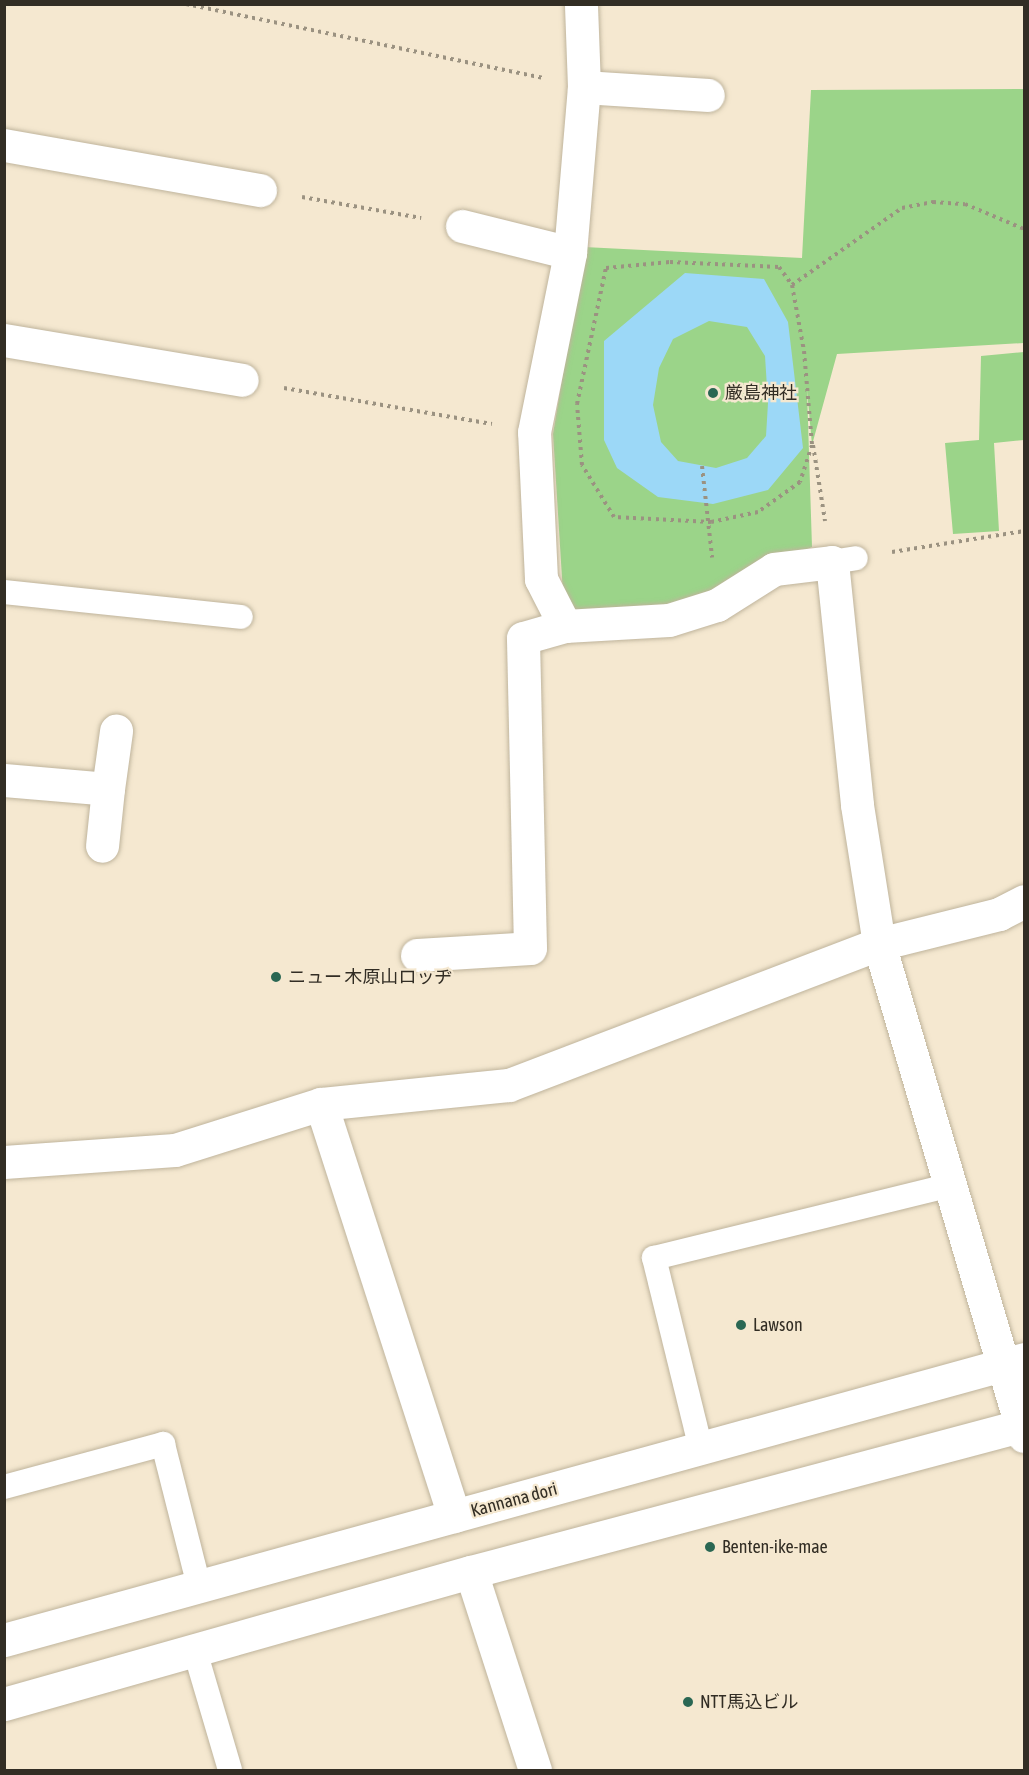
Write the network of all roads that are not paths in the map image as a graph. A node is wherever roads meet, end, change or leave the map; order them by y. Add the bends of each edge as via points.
1 (580, 4) edge
2 (584, 87) junction
3 (708, 95) dead end
4 (4, 145) edge
5 (260, 190) road end
6 (462, 226) road end
7 (570, 253) junction
8 (4, 340) edge
9 (242, 380) road end
10 (4, 592) edge
11 (241, 617) dead end
12 (565, 627) junction
13 (116, 731) dead end
14 (4, 780) edge
15 (108, 789) junction
16 (102, 846) dead end
17 (1024, 901) edge
18 (879, 944) junction
19 (417, 955) dead end
20 (321, 1104) junction
21 (4, 1162) edge
22 (951, 1185) junction
23 (1015, 1362) edge
24 (1024, 1429) edge
25 (701, 1449) junction
26 (4, 1487) edge
27 (454, 1516) junction
28 (471, 1572) junction
29 (199, 1586) junction
30 (4, 1640) edge
31 (195, 1651) junction
32 (4, 1704) edge
33 (230, 1770) edge
34 (535, 1770) edge

1 - 2 street
2 - 3 street
2 - 7 street
4 - 5 street
6 - 7 street
7 - 12 street via 534,432 540,579
8 - 9 street
10 - 11 lane
12 - 18 street via 669,620 717,605 774,569 844,560 857,805
12 - 19 street via 523,638 530,948
13 - 15 street
14 - 15 street
15 - 16 street
17 - 18 street via 999,914
18 - 20 street via 509,1085
18 - 22 street
20 - 21 street via 175,1150
20 - 27 street
22 - 23 street
22 - 25 lane via 654,1258
23 - 24 street
23 - 25 street, Kannana dori
24 - 28 street
25 - 27 street, Kannana dori
26 - 29 lane via 163,1444
27 - 29 street, Kannana dori
28 - 31 street
28 - 34 street
29 - 30 street, Kannana dori
31 - 32 street
31 - 33 lane

